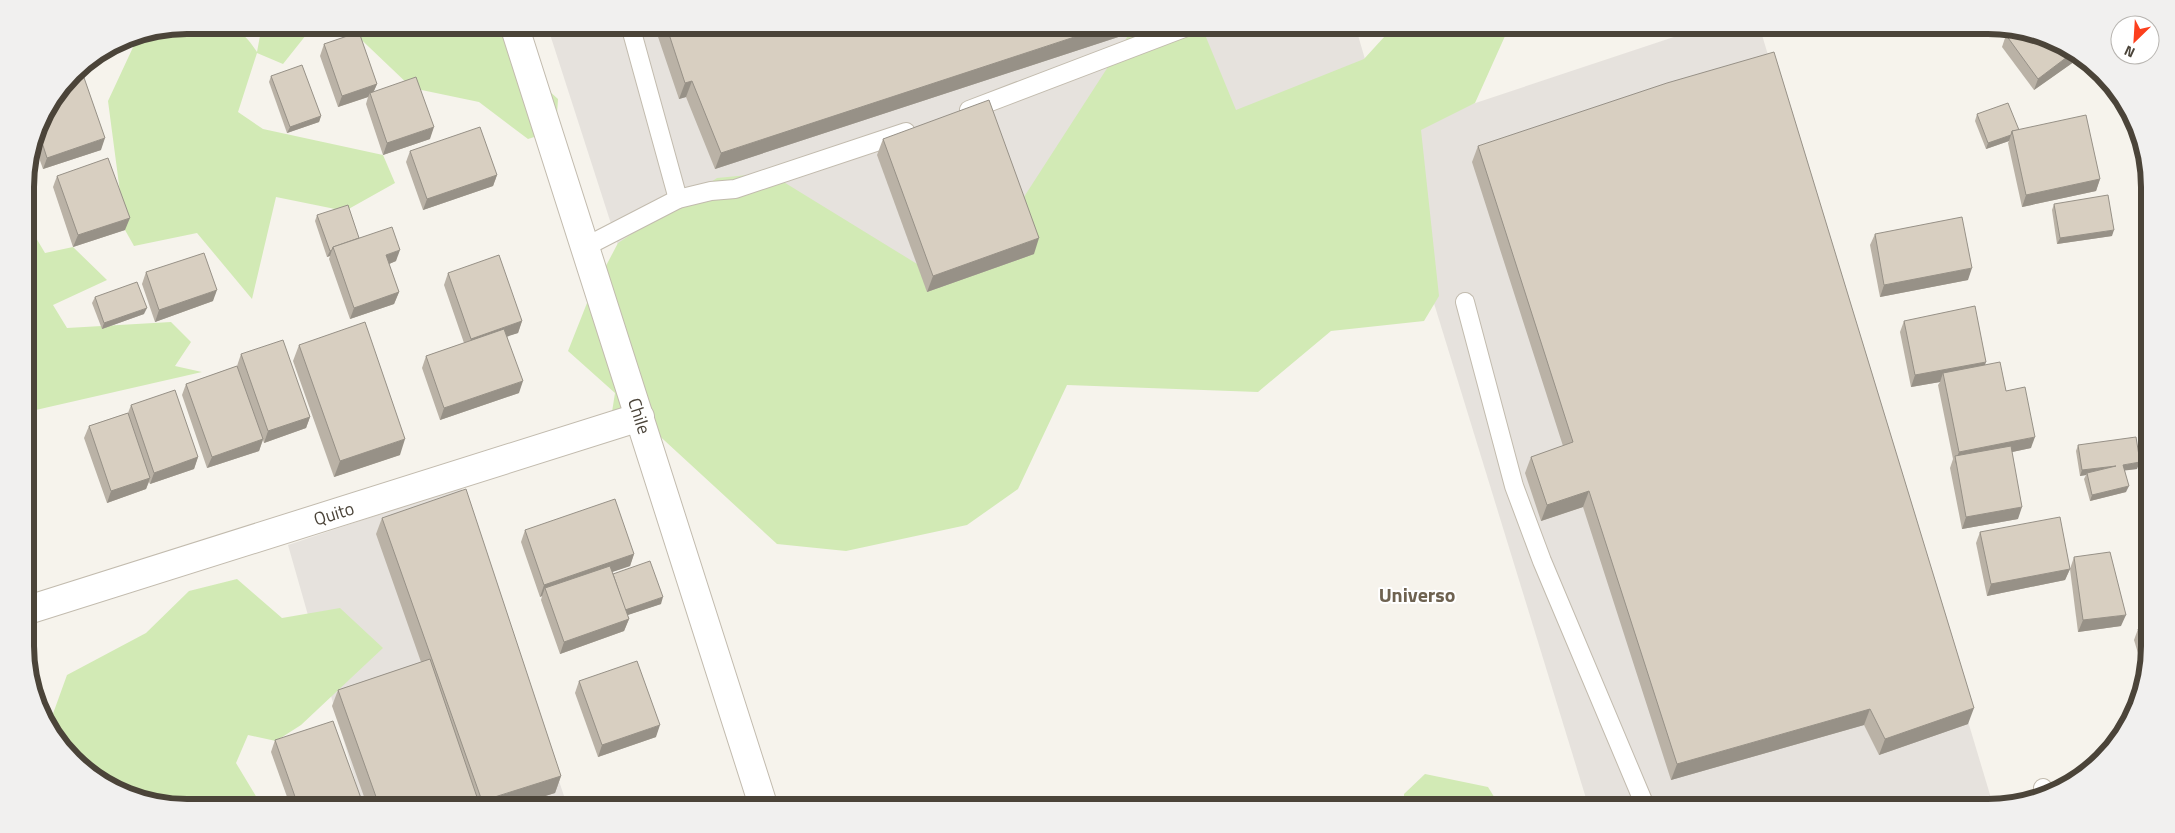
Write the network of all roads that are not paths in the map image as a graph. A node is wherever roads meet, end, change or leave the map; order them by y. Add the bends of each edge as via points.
1 (517, 34) edge
2 (632, 34) edge
3 (1168, 34) edge
4 (957, 114) edge
5 (920, 127) edge
6 (678, 199) junction
7 (585, 246) junction
8 (1465, 302) dead end
9 (640, 418) junction
10 (34, 608) edge
11 (761, 799) edge
12 (1642, 799) edge

1 - 7 street, Chile
2 - 6 lane
3 - 4 lane
5 - 6 lane via 735,189
6 - 7 lane
7 - 9 street, Chile
8 - 12 lane via 1514,486 1542,561
9 - 10 street, Quito
9 - 11 street, Chile

